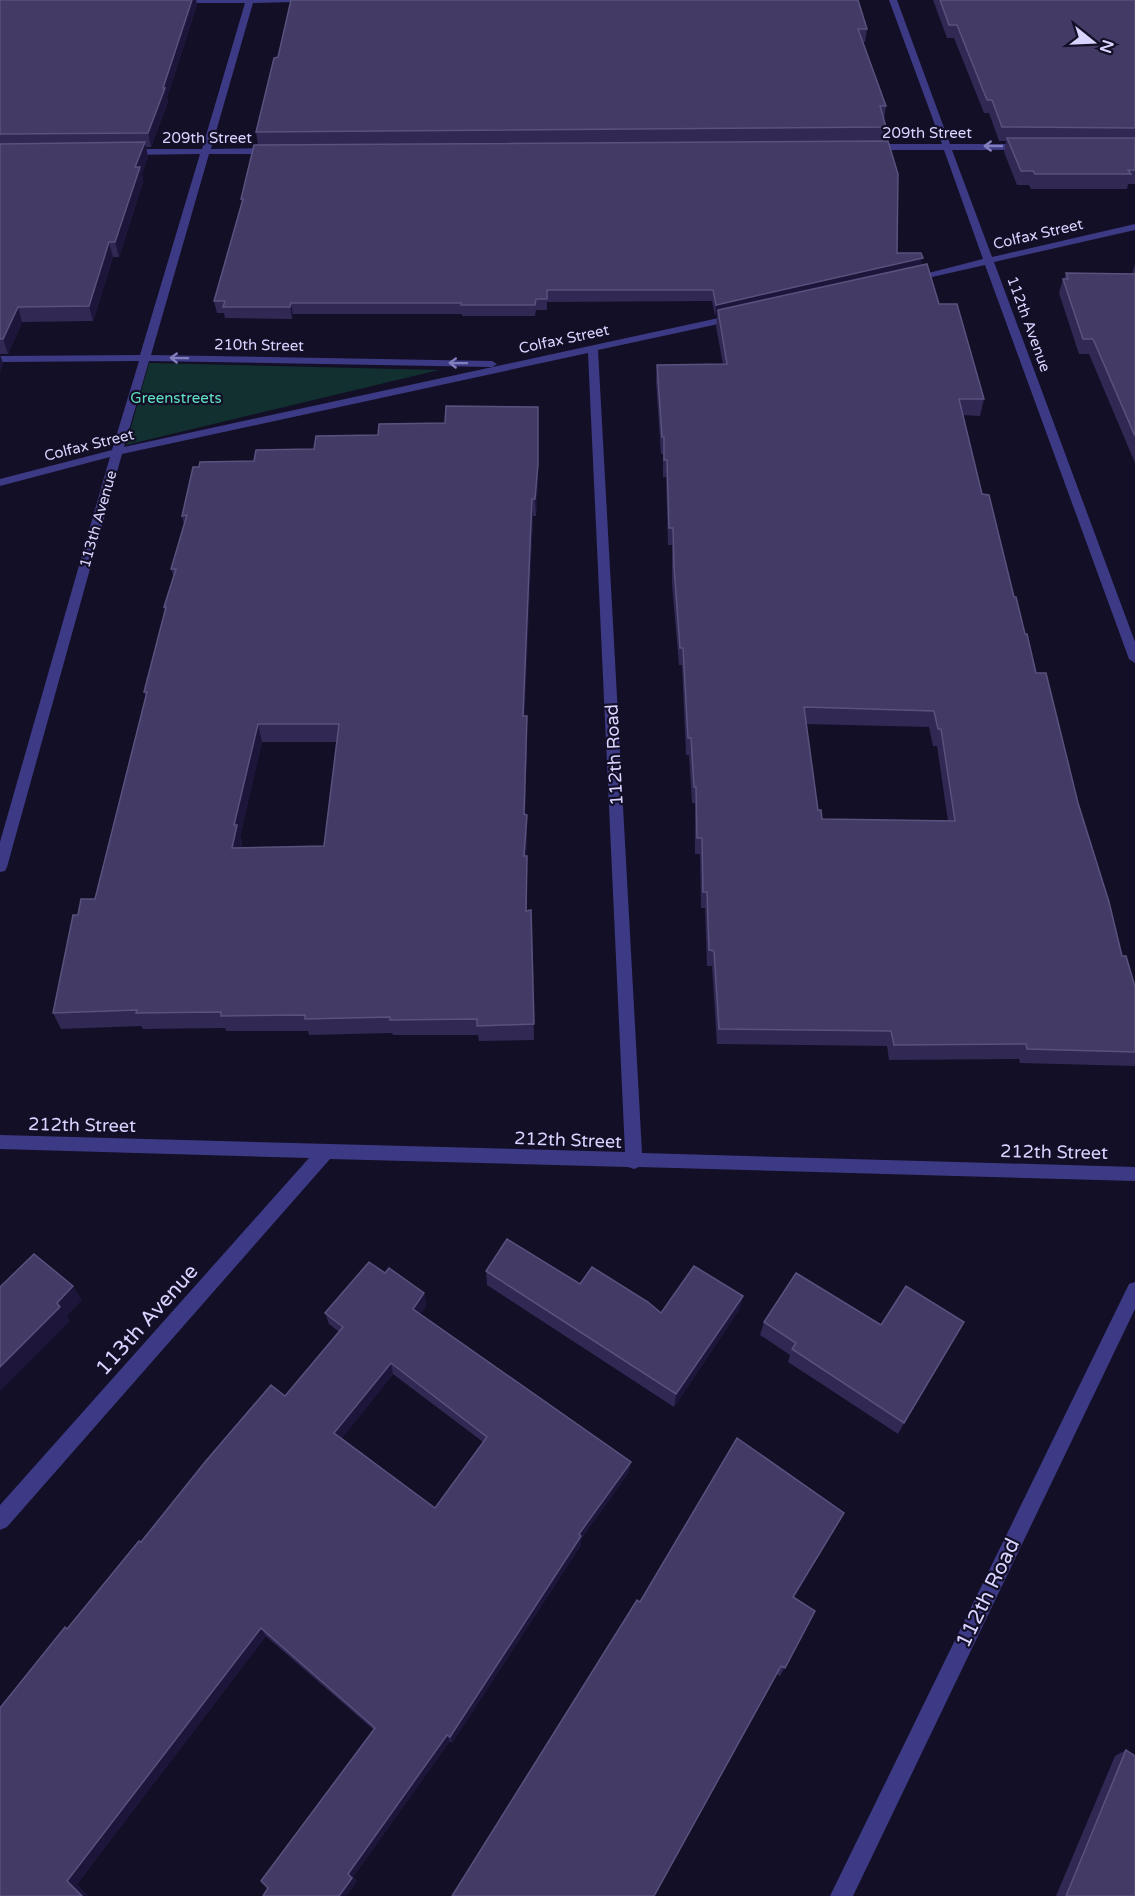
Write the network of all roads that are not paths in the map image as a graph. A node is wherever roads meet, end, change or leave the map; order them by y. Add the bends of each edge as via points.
1 (250, 0) edge
2 (294, 0) edge
3 (893, 0) edge
4 (172, 1) edge
5 (947, 146) junction
6 (859, 147) edge
7 (1030, 147) edge
8 (204, 151) junction
9 (281, 151) edge
10 (113, 152) edge
11 (1135, 227) edge
12 (1117, 231) junction
13 (1135, 232) edge
14 (990, 261) junction
15 (901, 281) edge
16 (753, 314) edge
17 (593, 349) junction
18 (145, 358) junction
19 (0, 359) edge
20 (517, 365) junction
21 (117, 452) junction
22 (0, 483) edge
23 (1135, 658) edge
24 (0, 867) edge
25 (0, 1142) edge
26 (327, 1150) junction
27 (634, 1161) junction
28 (1135, 1174) edge
29 (1135, 1290) edge
30 (0, 1520) edge
31 (841, 1896) edge

1 - 2 street
1 - 4 street
1 - 8 street, 113th Avenue
3 - 5 street, 112th Avenue
5 - 6 street, 209th Street
7 -> 5 street, 209th Street
5 - 14 street, 112th Avenue
8 - 9 street, 209th Street
8 - 10 street, 209th Street
8 - 18 street, 113th Avenue
11 - 12 street, Colfax Street
12 - 13 street
12 - 14 street, Colfax Street
14 - 15 street, Colfax Street
14 - 23 street, 112th Avenue
16 - 17 street, Colfax Street
17 - 20 street, Colfax Street
17 - 27 street, 112th Road
18 - 19 street, 210th Street
20 -> 18 street, 210th Street
18 - 21 street, 113th Avenue
20 - 21 street, Colfax Street
21 - 22 street, Colfax Street
21 - 24 street, 113th Avenue
25 - 26 street, 212th Street
26 - 27 street, 212th Street
26 - 30 street, 113th Avenue
27 - 28 street, 212th Street
29 - 31 street, 112th Road

